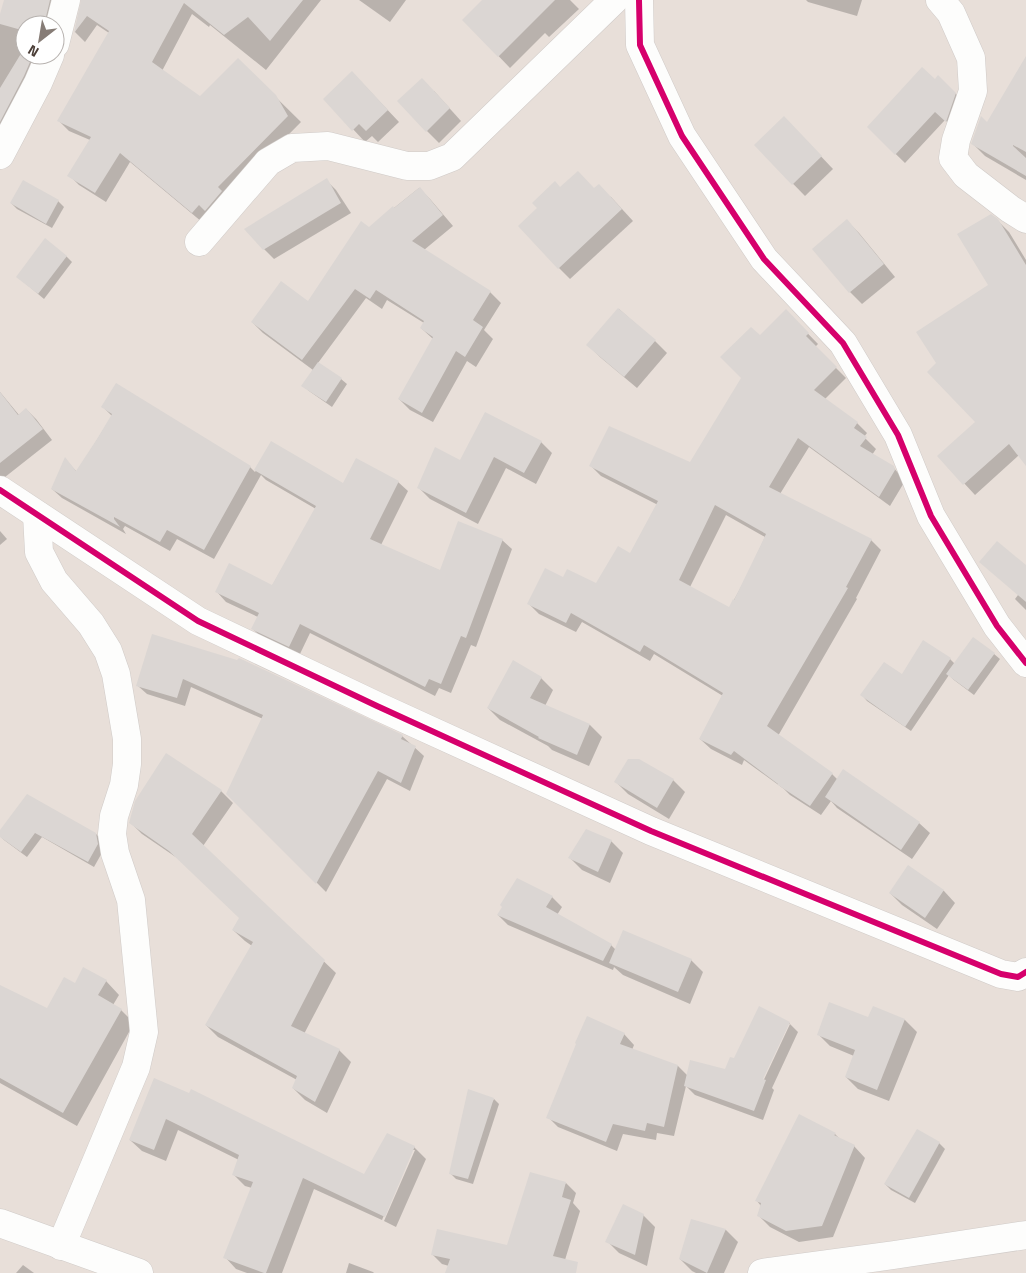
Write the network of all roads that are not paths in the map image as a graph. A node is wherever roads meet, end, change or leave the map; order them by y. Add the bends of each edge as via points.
1 (66, 0) edge
2 (614, 0) edge
3 (639, 0) edge
4 (940, 0) edge
5 (62, 15) edge
6 (46, 65) edge
7 (0, 155) edge
8 (1026, 219) edge
9 (199, 242) dead end
10 (0, 490) edge
11 (37, 515) junction
12 (1026, 663) edge
13 (1026, 972) edge
14 (0, 1223) edge
15 (1026, 1235) edge
16 (61, 1246) junction
17 (139, 1273) edge
18 (762, 1273) edge

1 - 5 street
2 - 9 street via 452,158 429,166 407,166 328,146 292,148 268,162
3 - 12 street via 640,45 682,136 764,259 843,343 898,435 931,516 997,626
4 - 8 street via 951,13 971,58 973,91 953,158 966,175
6 - 7 street
10 - 11 street
11 - 13 street via 198,621 386,710 651,831 1001,974 1018,977
11 - 16 street via 39,552 54,581 91,624 108,650 116,674 127,739 127,764 112,834 131,900 144,1032 136,1067
14 - 16 street
15 - 18 street
16 - 17 street

